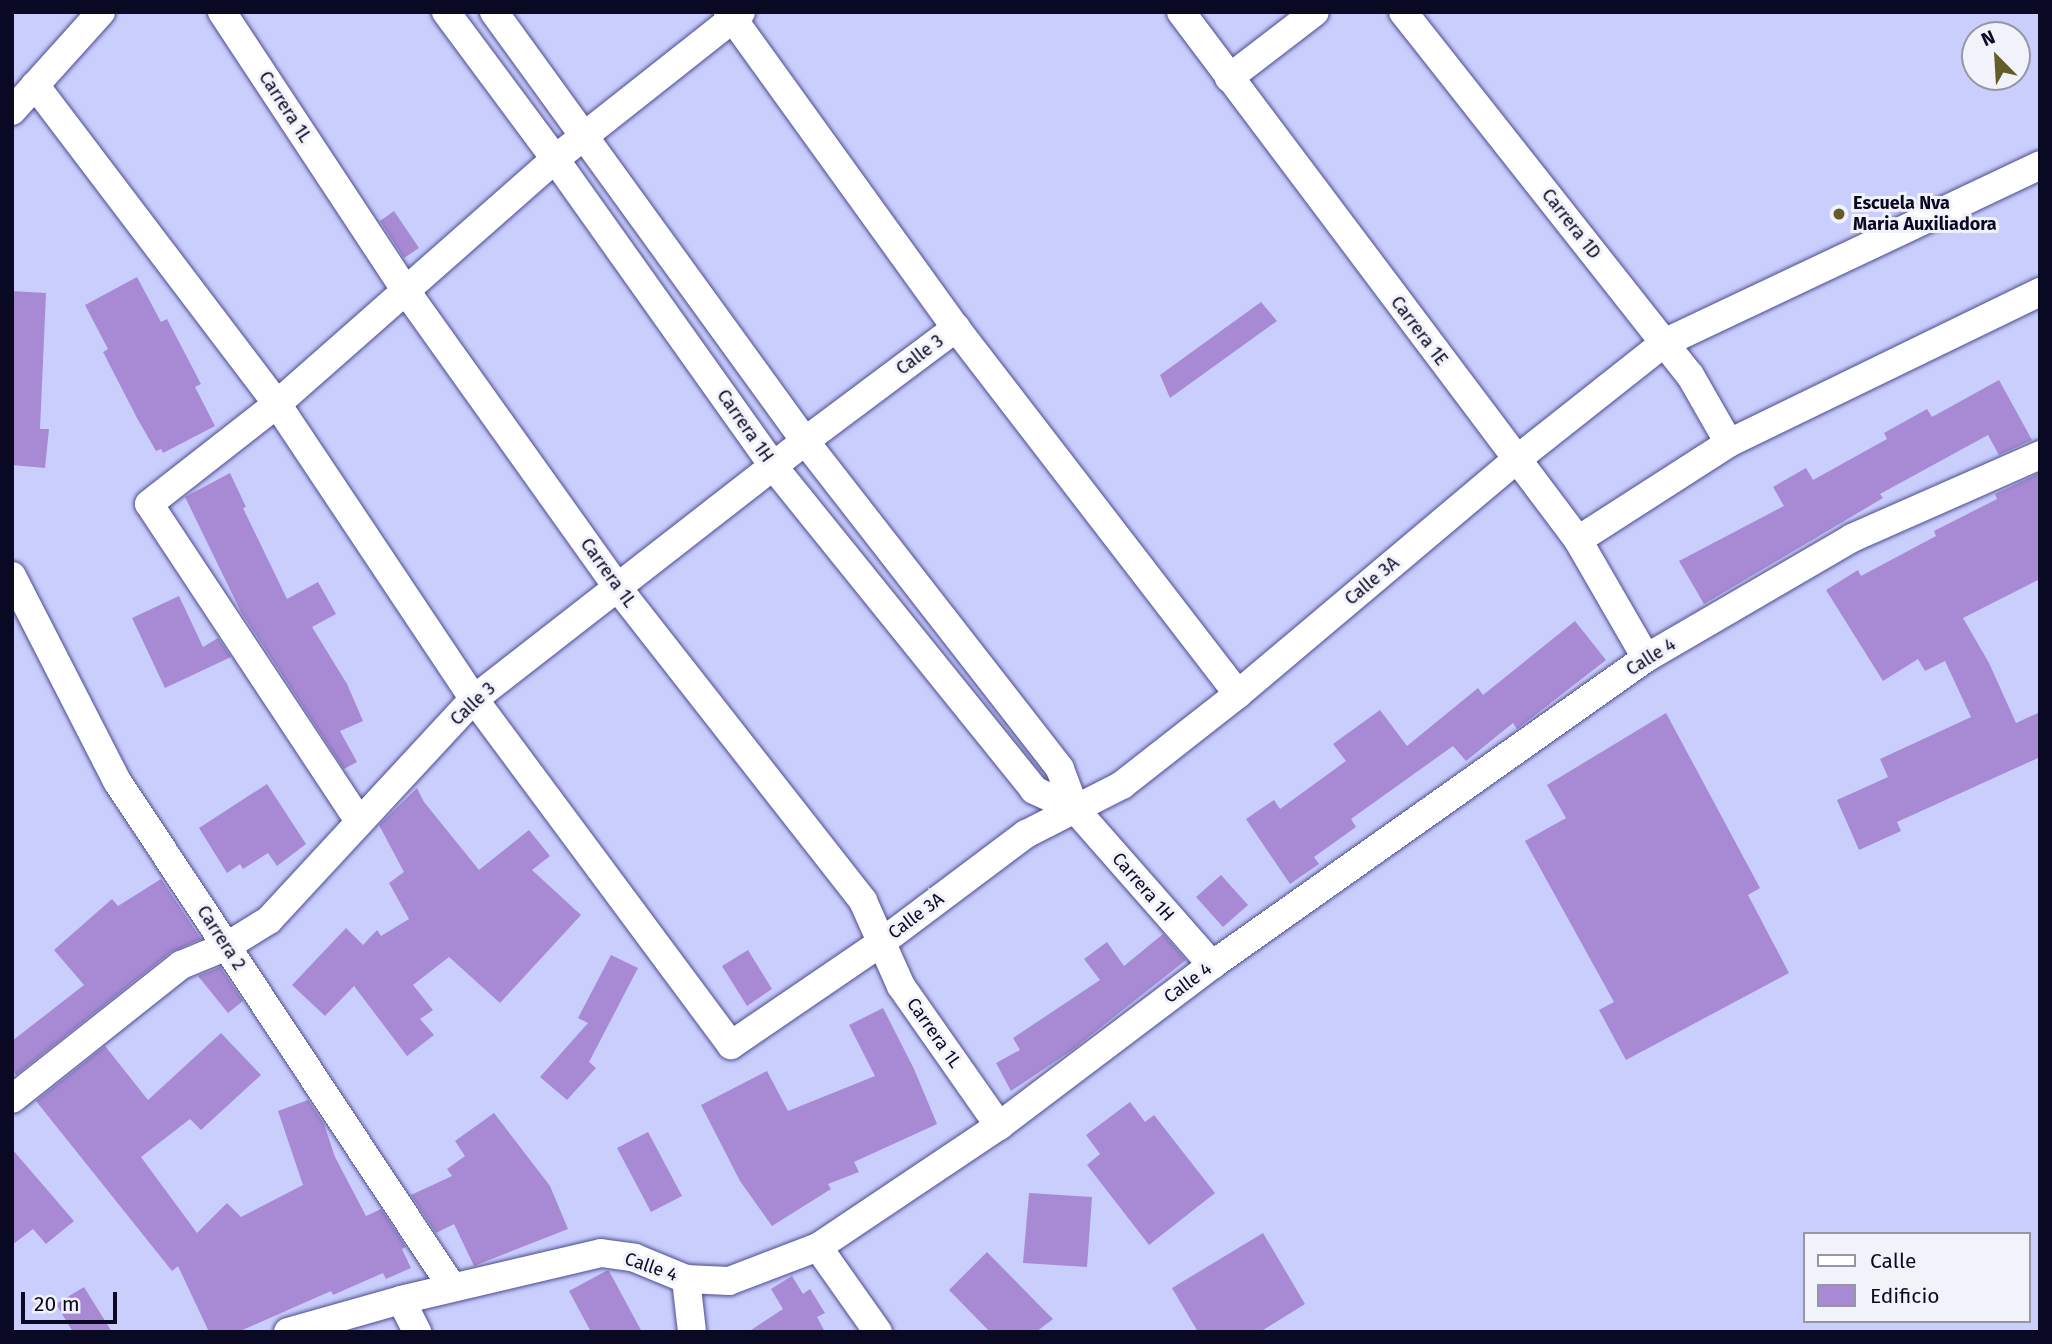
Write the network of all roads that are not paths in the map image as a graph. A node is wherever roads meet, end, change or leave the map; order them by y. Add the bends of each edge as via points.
1 (101, 12) edge
2 (222, 12) edge
3 (446, 12) edge
4 (494, 12) edge
5 (1181, 12) edge
6 (1315, 12) edge
7 (1403, 12) edge
8 (734, 15) edge
9 (1229, 78) junction
10 (35, 85) junction
11 (12, 111) edge
12 (584, 136) junction
13 (555, 159) junction
14 (2040, 165) edge
15 (406, 291) junction
16 (2040, 292) edge
17 (956, 328) junction
18 (1664, 343) junction
19 (277, 404) junction
20 (804, 441) junction
21 (1730, 443) junction
22 (2040, 455) edge
23 (1517, 460) junction
24 (773, 466) junction
25 (1578, 540) junction
26 (12, 576) edge
27 (617, 587) junction
28 (1646, 658) junction
29 (1238, 694) junction
30 (474, 699) junction
31 (1075, 809) junction
32 (359, 821) junction
33 (881, 942) junction
34 (227, 946) junction
35 (1212, 965) junction
36 (12, 1099) edge
37 (999, 1126) junction
38 (818, 1247) junction
39 (686, 1279) junction
40 (452, 1287) junction
41 (401, 1300) junction
42 (288, 1332) edge
43 (416, 1332) edge
44 (692, 1332) edge
45 (878, 1332) edge

1 - 10 street
2 - 15 street, Carrera 1L
3 - 13 street, Carrera 1H
4 - 12 street, Carrera 1H
5 - 9 street, Carrera 1E
6 - 9 street
7 - 18 street, Carrera 1D
8 - 12 street
8 - 17 street
9 - 23 street, Carrera 1E
10 - 11 street
10 - 19 street
12 - 13 street
12 - 20 street, Carrera 1H
13 - 15 street
13 - 24 street, Carrera 1H
14 - 18 street, Calle 3A
15 - 19 street
15 - 27 street, Carrera 1L
16 - 21 street
17 - 20 street, Calle 3
17 - 29 street
18 - 21 street, Carrera 1D via 1690,375
18 - 23 street, Calle 3A
19 - 30 street
19 - 32 street via 149,504
20 - 24 street, Calle 3
20 - 31 street, Carrera 1H via 1060,769
21 - 25 street
22 - 28 street, Calle 4 via 1852,538
23 - 25 street, Carrera 1E
23 - 29 street, Calle 3A
24 - 27 street, Calle 3
24 - 31 street, Carrera 1H via 1034,790
25 - 28 street, Carrera 1E
26 - 34 street, Carrera 2 via 117,781
27 - 30 street, Calle 3
27 - 33 street, Carrera 1L via 863,901
28 - 35 street, Calle 4
29 - 31 street, Calle 3A via 1122,785
30 - 32 street, Calle 3
30 - 33 street, Calle 3A via 731,1045
31 - 33 street, Calle 3A via 1026,834
31 - 35 street, Carrera 1H
32 - 34 street, Calle 3 via 269,920
33 - 37 street, Carrera 1L via 901,986
34 - 36 street, Calle 3 via 181,965
34 - 40 street, Carrera 2
35 - 37 street, Calle 4
37 - 38 street, Calle 4
38 - 39 street, Calle 4 via 729,1282
38 - 45 street
39 - 40 street, Calle 4 via 635,1258 601,1253
39 - 44 street
40 - 41 street, Calle 4
41 - 42 street, Calle 4
41 - 43 street

